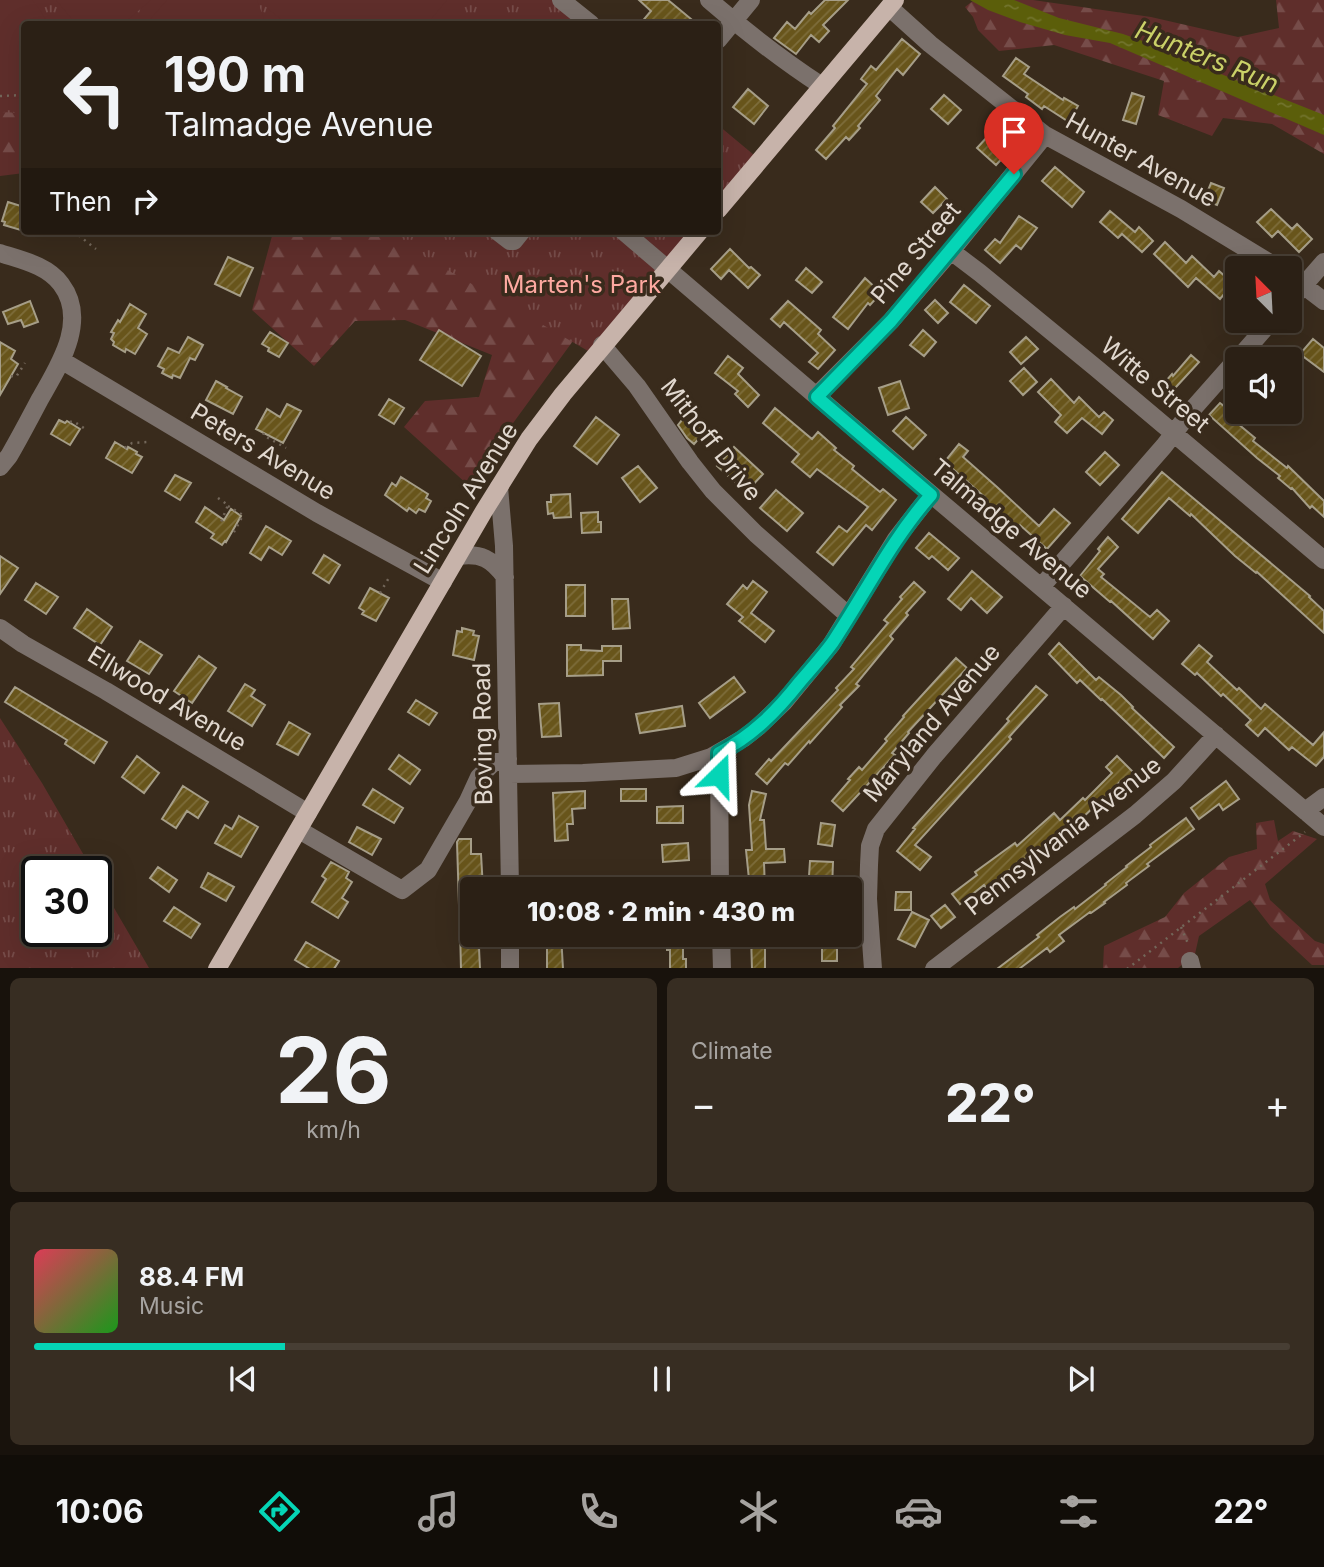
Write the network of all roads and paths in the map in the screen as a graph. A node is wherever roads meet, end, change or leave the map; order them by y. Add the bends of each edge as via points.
1 (561, 0) edge
2 (709, 0) edge
3 (751, 0) edge
4 (892, 4) edge
5 (587, 21) edge
6 (733, 21) junction
7 (721, 36) edge
8 (822, 86) junction
9 (21, 95) edge
10 (0, 96) edge
11 (1045, 135) junction
12 (721, 206) edge
13 (78, 235) edge
14 (502, 235) edge
15 (519, 235) edge
16 (628, 235) edge
17 (697, 235) edge
18 (96, 249) dead end
19 (951, 251) junction
20 (0, 253) edge
21 (1258, 256) edge
22 (1324, 262) edge
23 (667, 269) junction
24 (1302, 277) edge
25 (1302, 284) edge
26 (1324, 301) edge
27 (1260, 333) edge
28 (602, 345) junction
29 (1248, 347) edge
30 (61, 360) junction
31 (25, 363) dead end
32 (1225, 373) edge
33 (11, 376) dead end
34 (817, 397) junction
35 (69, 422) dead end
36 (87, 430) dead end
37 (264, 432) dead end
38 (1174, 433) junction
39 (147, 442) dead end
40 (125, 448) dead end
41 (286, 448) dead end
42 (0, 467) edge
43 (499, 487) junction
44 (931, 495) junction
45 (218, 498) dead end
46 (228, 506) junction
47 (221, 523) dead end
48 (232, 533) dead end
49 (459, 556) junction
50 (1324, 560) edge
51 (390, 576) dead end
52 (505, 577) junction
53 (443, 582) junction
54 (1041, 587) junction
55 (380, 593) dead end
56 (1064, 606) junction
57 (849, 616) junction
58 (0, 628) edge
59 (1216, 736) junction
60 (719, 753) junction
61 (509, 767) junction
62 (1324, 797) edge
63 (308, 813) junction
64 (1313, 822) edge
65 (299, 830) junction
66 (510, 877) edge
67 (720, 877) edge
68 (510, 947) edge
69 (721, 947) edge
70 (218, 968) edge
71 (510, 968) edge
72 (722, 968) edge
73 (873, 968) edge
74 (934, 968) edge
75 (1127, 968) edge

1 - 5 street
2 - 6 street
3 - 6 street
4 - 8 main road
4 - 11 street, Hunter Avenue via 929,44
6 - 7 street
6 - 8 street
8 - 12 main road
9 - 10 path
11 - 19 street, Pine Street
11 - 21 street, Hunter Avenue
13 - 18 path
14 - 15 street via 514,241
16 - 23 street, Talmadge Avenue
17 - 23 main road, Lincoln Avenue
19 - 34 street, Pine Street
19 - 38 street, Witte Street
20 - 30 street via 35,265 62,285 72,316
22 - 24 street
23 - 28 main road, Lincoln Avenue
23 - 34 street, Talmadge Avenue
25 - 26 street
27 - 29 street
28 - 43 main road, Lincoln Avenue via 529,439
28 - 57 street, Mithoff Drive via 713,491
30 - 42 street
30 - 53 street, Peters Avenue via 317,513
31 - 33 path via 16,377
32 - 38 street
34 - 44 street, Talmadge Avenue
35 - 36 path
37 - 41 path
38 - 50 street, Witte Street
38 - 54 street
39 - 40 path
43 - 49 main road, Lincoln Avenue
43 - 52 street, Boving Road
44 - 54 street, Talmadge Avenue
44 - 57 street via 896,539
45 - 46 path
46 - 47 path
46 - 48 path via 243,515
49 - 52 street via 488,559
49 - 53 main road, Lincoln Avenue
51 - 55 path
52 - 61 street, Boving Road
53 - 63 main road, Lincoln Avenue
54 - 56 street, Talmadge Avenue
56 - 59 street, Talmadge Avenue
56 - 73 street, Maryland Avenue via 876,829 870,846 868,899
57 - 60 street via 784,702 744,738
58 - 63 street, Ellwood Avenue
59 - 64 street, Talmadge Avenue
59 - 74 street, Pennsylvania Avenue via 1135,815
60 - 61 street via 676,768 583,773
60 - 67 street
61 - 65 street via 493,763 479,777 428,870 402,890
61 - 66 street, Boving Road
62 - 64 street
63 - 65 main road, Lincoln Avenue
64 - 75 path
65 - 70 main road, Lincoln Avenue
68 - 71 street
69 - 72 street

